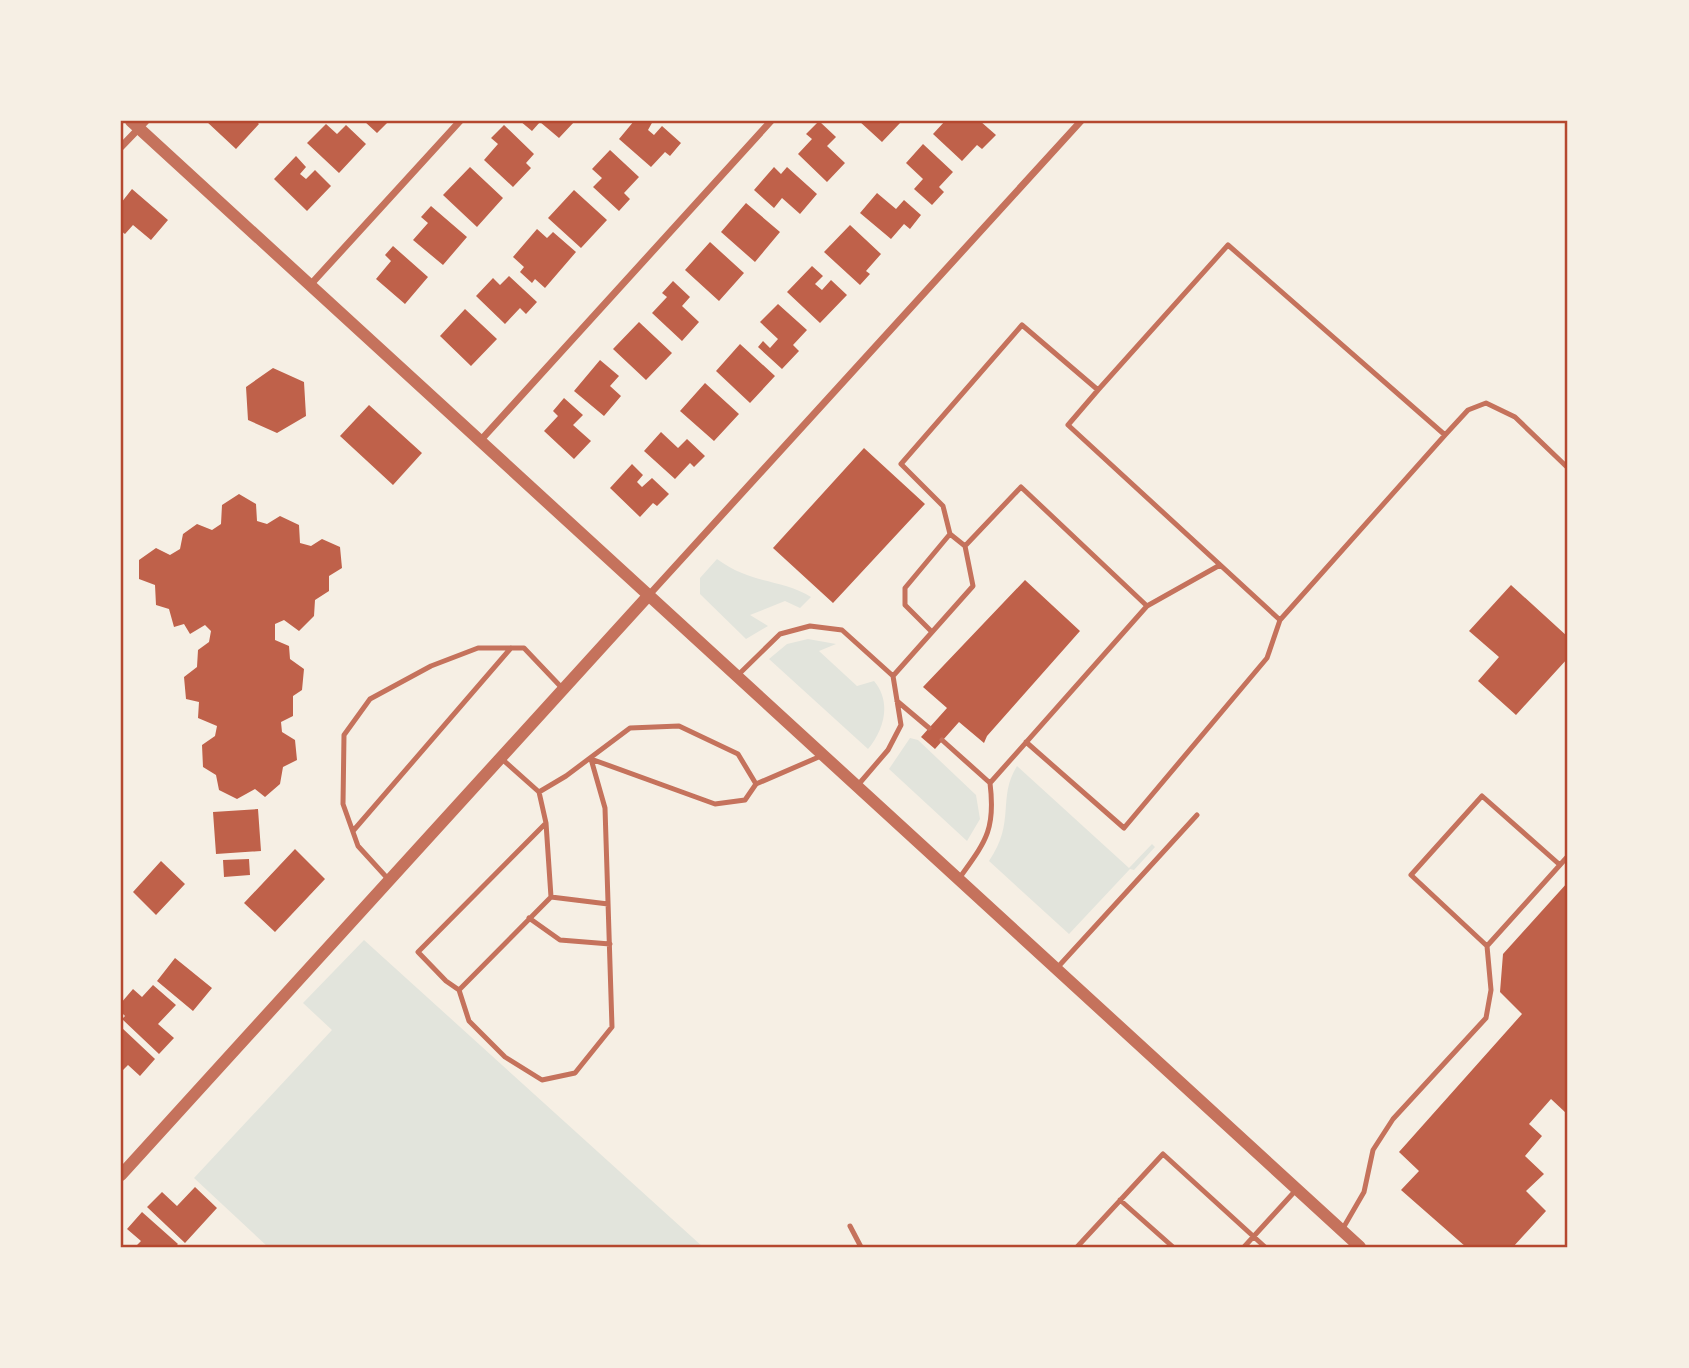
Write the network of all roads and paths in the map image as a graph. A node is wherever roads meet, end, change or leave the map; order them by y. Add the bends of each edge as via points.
1 (460, 121) edge
2 (771, 121) edge
3 (1081, 121) edge
4 (139, 123) edge
5 (121, 147) edge
6 (312, 283) junction
7 (1098, 390) junction
8 (1445, 436) junction
9 (481, 442) junction
10 (1568, 468) edge
11 (950, 534) junction
12 (965, 546) junction
13 (1220, 565) junction
14 (648, 596) junction
15 (1147, 606) junction
16 (1280, 620) junction
17 (932, 632) junction
18 (512, 648) junction
19 (894, 676) junction
20 (736, 677) junction
21 (563, 689) junction
22 (897, 701) junction
23 (929, 728) dead end
24 (943, 740) dead end
25 (1026, 742) junction
26 (821, 755) junction
27 (501, 758) junction
28 (591, 759) junction
29 (989, 783) junction
30 (756, 785) junction
31 (856, 788) junction
32 (538, 792) junction
33 (1197, 815) dead end
34 (547, 824) junction
35 (352, 831) junction
36 (1568, 856) edge
37 (1560, 865) junction
38 (389, 880) junction
39 (958, 880) junction
40 (551, 897) junction
41 (608, 904) junction
42 (529, 919) junction
43 (610, 944) junction
44 (1487, 946) junction
45 (1055, 970) junction
46 (459, 990) junction
47 (121, 1175) edge
48 (1296, 1190) junction
49 (1120, 1200) junction
50 (850, 1226) dead end
51 (1342, 1230) junction
52 (1254, 1236) junction
53 (861, 1247) edge
54 (1077, 1247) edge
55 (1173, 1247) edge
56 (1244, 1247) edge
57 (1265, 1247) edge
58 (1360, 1247) edge

1 - 6 street
2 - 9 street
3 - 14 street
4 - 5 street
4 - 6 street
6 - 9 street
7 - 8 lane via 1228,245
7 - 11 lane via 1022,325 901,464 943,506
7 - 13 lane via 1068,425
8 - 10 lane via 1468,410 1486,402 1515,417
8 - 16 lane
9 - 14 street
11 - 12 lane
11 - 17 lane via 905,588 905,605
12 - 15 lane via 1021,488
12 - 17 lane via 974,586
13 - 15 lane
13 - 16 lane
14 - 20 street
14 - 21 street
15 - 25 lane
16 - 25 lane via 1267,658 1124,828
17 - 19 lane
18 - 21 lane via 524,648
18 - 35 lane
18 - 35 lane via 478,649 431,666 370,699 345,735 343,804
19 - 20 lane via 842,630 810,626 780,634
19 - 22 lane
20 - 26 street
21 - 27 street
22 - 23 lane
22 - 31 lane via 901,724 888,750
24 - 29 lane
25 - 29 lane
26 - 30 lane
26 - 31 street
27 - 32 lane
27 - 38 street
28 - 30 lane via 715,804 745,800
28 - 30 lane via 630,728 679,726 738,754
28 - 32 lane
28 - 41 lane via 605,808
29 - 39 lane via 994,814 982,846
31 - 39 street
32 - 34 lane
33 - 45 lane
34 - 40 lane
34 - 46 lane via 418,952
35 - 38 lane via 358,846
36 - 37 lane
37 - 44 lane
37 - 44 lane via 1482,796 1411,875
38 - 47 street
39 - 45 street
40 - 41 lane
40 - 42 lane
41 - 43 lane
42 - 43 lane via 559,940
42 - 46 lane
43 - 46 lane via 612,1027 575,1073 542,1080 505,1057 469,1021
44 - 51 lane via 1491,990 1486,1018 1393,1119 1373,1150 1364,1192
45 - 48 street
48 - 51 street
48 - 52 lane
49 - 52 lane via 1163,1154
49 - 54 lane
49 - 55 lane
50 - 53 lane
51 - 58 street
52 - 56 lane
52 - 57 lane

